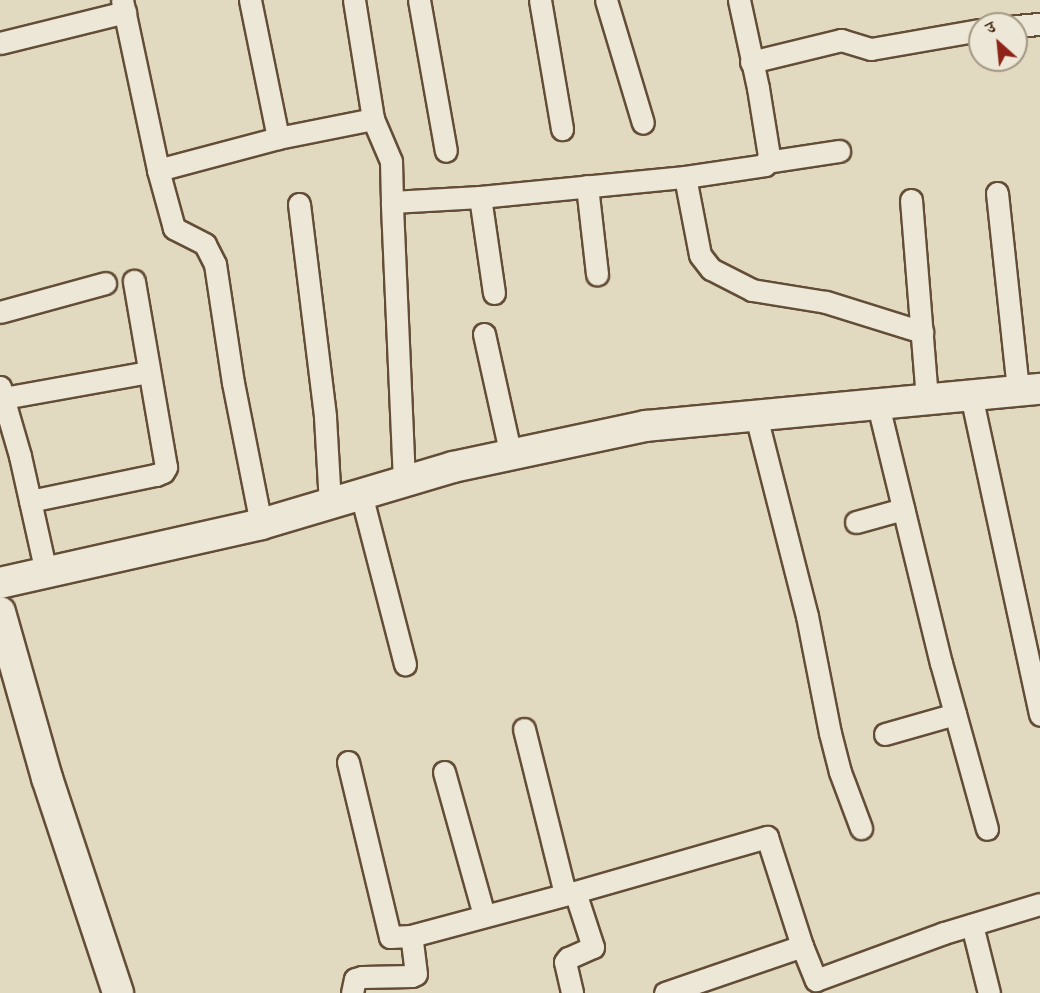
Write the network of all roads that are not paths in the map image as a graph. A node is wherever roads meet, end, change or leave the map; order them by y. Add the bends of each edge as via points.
1 (250, 0) edge
2 (354, 0) edge
3 (419, 0) edge
4 (540, 0) edge
5 (606, 0) edge
6 (739, 0) edge
7 (123, 6) edge
8 (968, 32) edge
9 (0, 43) edge
10 (751, 62) junction
11 (373, 119) junction
12 (643, 123) dead end
13 (562, 129) dead end
14 (279, 138) junction
15 (446, 151) dead end
16 (839, 151) dead end
17 (766, 162) junction
18 (158, 170) junction
19 (685, 177) junction
20 (587, 186) junction
21 (997, 193) dead end
22 (480, 197) junction
23 (910, 200) dead end
24 (392, 202) junction
25 (299, 204) dead end
26 (597, 274) dead end
27 (134, 280) dead end
28 (105, 283) dead end
29 (494, 293) dead end
30 (0, 312) edge
31 (922, 332) junction
32 (484, 334) dead end
33 (149, 372) junction
34 (1029, 390) edge
35 (2, 393) edge
36 (971, 395) junction
37 (927, 401) junction
38 (878, 405) junction
39 (756, 416) junction
40 (511, 456) junction
41 (404, 481) junction
42 (362, 494) junction
43 (30, 501) junction
44 (330, 504) junction
45 (903, 509) junction
46 (856, 522) dead end
47 (261, 524) junction
48 (46, 572) junction
49 (0, 583) edge
50 (0, 612) edge
51 (405, 664) dead end
52 (955, 714) junction
53 (1040, 715) edge
54 (524, 729) dead end
55 (885, 734) dead end
56 (348, 762) dead end
57 (444, 772) dead end
58 (861, 828) dead end
59 (987, 829) dead end
60 (570, 893) junction
61 (1040, 904) edge
62 (484, 915) junction
63 (972, 925) junction
64 (411, 936) junction
65 (802, 946) junction
66 (817, 986) edge
67 (700, 987) edge
68 (118, 993) edge
69 (352, 993) edge
70 (572, 993) edge
71 (664, 993) edge
72 (989, 993) edge

1 - 14 street
2 - 11 street
3 - 15 street
4 - 13 street
5 - 12 street
6 - 10 street
7 - 9 street
7 - 18 street
8 - 10 street via 871,49 841,40
10 - 17 street via 769,156
11 - 14 street
11 - 24 street via 391,161
14 - 18 street
16 - 17 street
17 - 19 street via 756,168
18 - 47 street via 174,228 206,244 214,264
19 - 20 street
19 - 31 street via 700,255 711,269 752,290 826,302
20 - 22 street
20 - 26 street
21 - 34 street
22 - 24 street
22 - 29 street
23 - 31 street
24 - 41 street
25 - 44 street via 325,417
27 - 33 street
28 - 30 street
31 - 37 street
32 - 40 street
33 - 35 street
33 - 43 street via 164,472
34 - 36 street
35 - 43 street
36 - 37 street
36 - 53 street
37 - 38 street
38 - 39 street
38 - 45 street
39 - 40 street via 646,426
39 - 58 street via 807,616 830,733
40 - 41 street
41 - 42 street
42 - 44 street
42 - 51 street
43 - 48 street
44 - 47 street
45 - 46 street
45 - 52 street
47 - 48 street
48 - 49 street
50 - 68 street via 47,778
52 - 55 street
52 - 59 street
54 - 60 street
56 - 64 street via 390,937
57 - 62 street
60 - 62 street
60 - 65 street via 767,837
60 - 70 street via 593,947 566,962
61 - 63 street
62 - 64 street
63 - 66 street
63 - 72 street
64 - 69 street via 416,974 355,979
65 - 66 street
65 - 67 street
67 - 71 street

